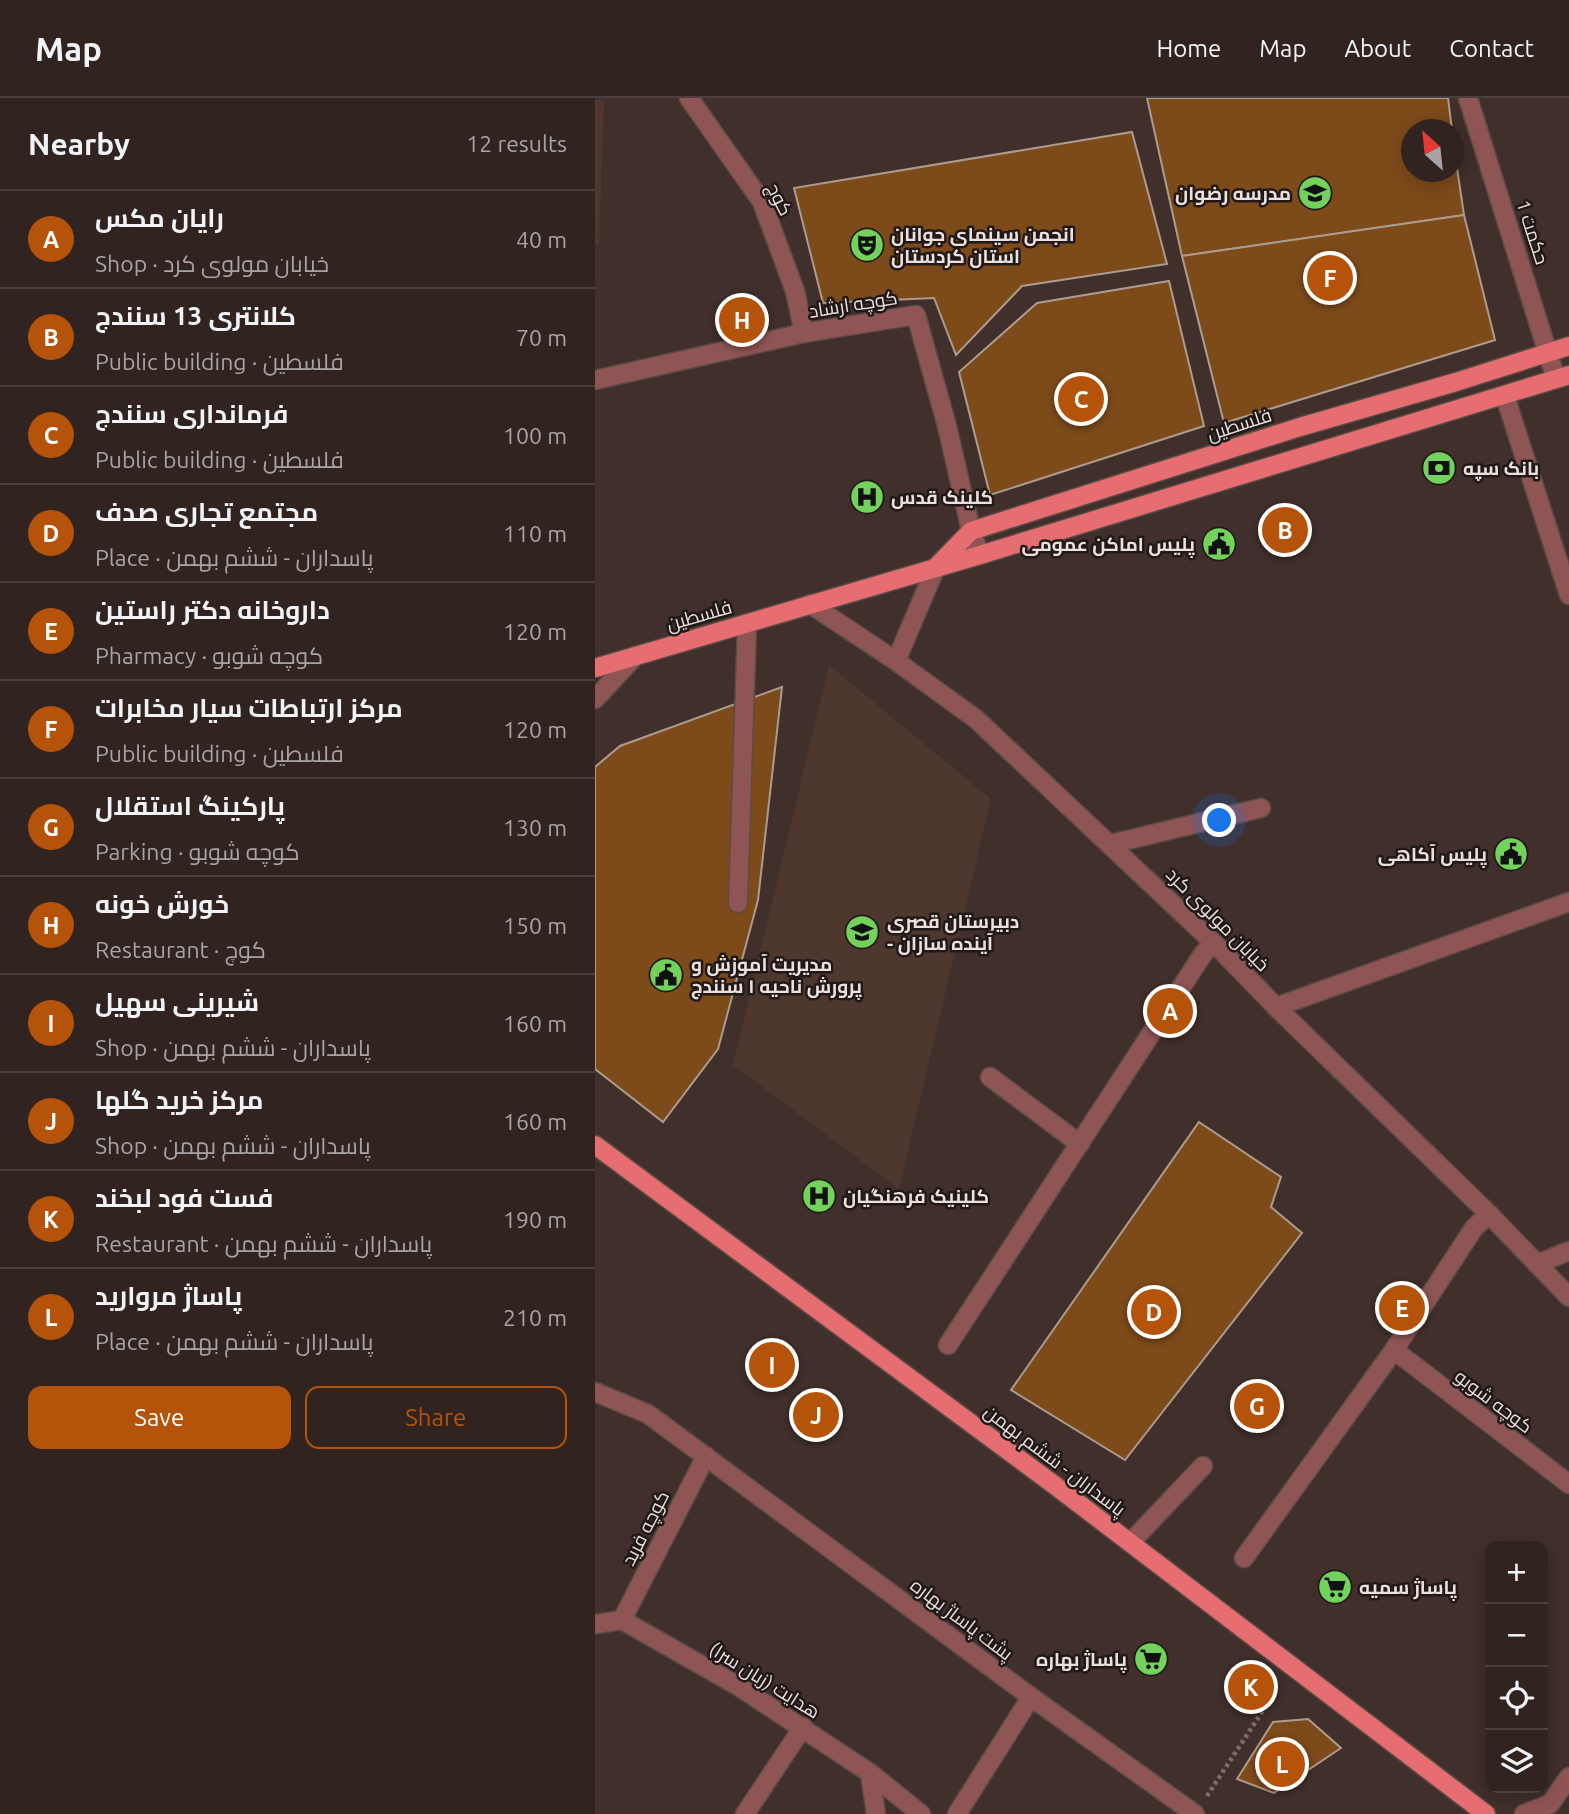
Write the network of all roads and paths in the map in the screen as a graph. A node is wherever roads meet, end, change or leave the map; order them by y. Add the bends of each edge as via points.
1 (689, 98) edge
2 (1468, 98) edge
3 (804, 333) junction
4 (1569, 346) edge
5 (1549, 352) junction
6 (1563, 377) edge
7 (595, 380) edge
8 (1506, 396) junction
9 (971, 531) junction
10 (980, 555) junction
11 (936, 567) junction
12 (1569, 595) edge
13 (810, 604) junction
14 (747, 623) junction
15 (635, 656) junction
16 (897, 661) junction
17 (595, 668) edge
18 (595, 699) edge
19 (1261, 808) dead end
20 (1111, 844) junction
21 (1569, 902) edge
22 (738, 903) dead end
23 (1214, 943) junction
24 (1276, 1007) junction
25 (990, 1077) dead end
26 (1080, 1144) junction
27 (595, 1145) edge
28 (1489, 1214) junction
29 (1569, 1251) edge
30 (1537, 1264) junction
31 (1569, 1297) edge
32 (948, 1345) dead end
33 (1394, 1350) junction
34 (595, 1392) edge
35 (706, 1456) junction
36 (1202, 1466) dead end
37 (1569, 1485) edge
38 (1131, 1543) junction
39 (1244, 1558) dead end
40 (622, 1620) junction
41 (595, 1624) edge
42 (1275, 1692) dead end
43 (1031, 1697) junction
44 (803, 1727) junction
45 (870, 1773) junction
46 (1569, 1777) edge
47 (745, 1814) edge
48 (876, 1814) edge
49 (921, 1814) edge
50 (957, 1814) edge
51 (1195, 1814) edge
52 (1486, 1814) edge
53 (1524, 1814) edge

1 - 3 street, کوچ via 762,202 795,291
2 - 5 street, حکمت 1
3 - 7 street, کوچه ارشاد
3 - 9 street, کوچه ارشاد via 916,315
4 - 5 main road, فلسطین
5 - 6 street, حکمت 1
5 - 9 main road, فلسطین
6 - 8 main road, فلسطین
8 - 10 main road, فلسطین
8 - 12 street
9 - 10 street, کوچه ارشاد
9 - 11 main road, فلسطین
10 - 11 main road, فلسطین
11 - 13 main road, فلسطین
11 - 16 street
13 - 14 main road, فلسطین
13 - 16 street, خیابان مولوی کرد
14 - 15 main road, فلسطین
14 - 22 street
15 - 17 main road, فلسطین
15 - 18 street
16 - 20 street, خیابان مولوی کرد via 965,709
19 - 20 street
20 - 23 street, خیابان مولوی کرد
21 - 24 street
23 - 24 street, خیابان مولوی کرد
23 - 26 street
24 - 28 street, خیابان مولوی کرد
25 - 26 street
26 - 32 street
27 - 38 main road, پاسداران - ششم بهمن
28 - 30 street, خیابان مولوی کرد
28 - 33 street via 1474,1228
29 - 30 street
30 - 31 street, خیابان مولوی کرد
33 - 37 street, کوچه شوبو
33 - 39 street
34 - 35 street, پشت پاساژ بهاره via 648,1414
35 - 40 street, کوچه فرید
35 - 43 street, پشت پاساژ بهاره
36 - 38 street
38 - 52 main road, پاسداران - ششم بهمن
40 - 41 street
40 - 44 street, هدایت (زبان سرا)
42 - 51 path
43 - 50 street
43 - 51 street, پشت پاساژ بهاره
44 - 45 street, هدایت (زبان سرا)
44 - 47 street
45 - 48 street
45 - 49 street, هدایت (زبان سرا)
46 - 53 street via 1550,1804

